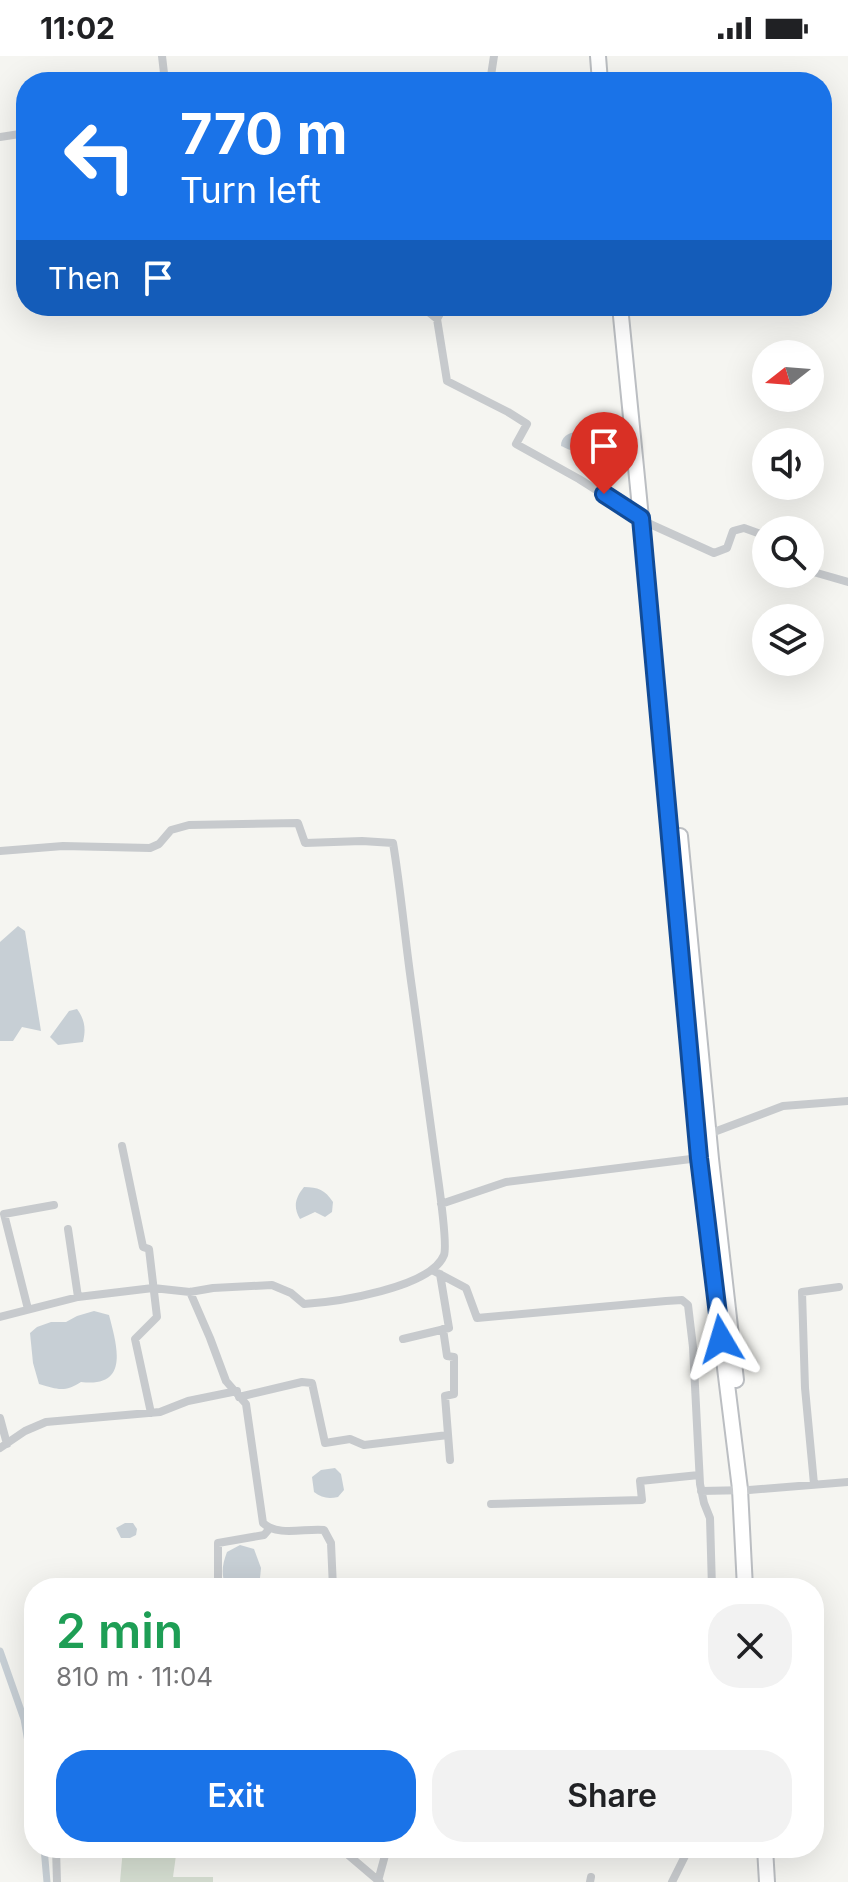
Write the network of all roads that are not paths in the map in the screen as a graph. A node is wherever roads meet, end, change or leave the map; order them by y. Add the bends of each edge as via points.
1 (433, 316) edge
2 (439, 316) edge
3 (621, 316) edge
4 (629, 316) edge
5 (437, 319) junction
6 (645, 521) junction
7 (752, 531) edge
8 (824, 575) edge
9 (848, 582) edge
10 (0, 851) edge
11 (848, 1101) edge
12 (704, 1135) junction
13 (122, 1146) dead end
14 (699, 1158) junction
15 (441, 1204) junction
16 (54, 1205) dead end
17 (68, 1229) dead end
18 (436, 1272) junction
19 (839, 1287) dead end
20 (153, 1288) junction
21 (190, 1292) junction
22 (78, 1297) junction
23 (28, 1309) junction
24 (0, 1317) edge
25 (443, 1329) junction
26 (403, 1339) dead end
27 (238, 1394) junction
28 (151, 1413) junction
29 (0, 1418) edge
30 (448, 1435) junction
31 (3, 1446) edge
32 (450, 1460) dead end
33 (699, 1475) junction
34 (848, 1482) edge
35 (814, 1484) junction
36 (745, 1490) junction
37 (701, 1491) junction
38 (491, 1504) dead end
39 (270, 1528) junction
40 (218, 1578) edge
41 (333, 1578) edge
42 (712, 1578) edge
43 (745, 1578) edge
44 (752, 1578) edge
45 (56, 1858) edge
46 (352, 1858) edge
47 (385, 1858) edge
48 (684, 1858) edge
49 (758, 1858) edge
50 (766, 1858) edge
51 (379, 1881) edge
52 (57, 1882) edge
53 (672, 1882) edge
54 (759, 1882) edge
55 (767, 1882) edge

1 - 5 street
2 - 5 street
3 - 6 main road
4 - 6 main road
5 - 6 street via 447,381 527,424 516,444
6 - 7 street via 714,553 727,548 733,531
6 - 12 main road
8 - 9 street
10 - 15 street via 150,848 171,830 189,825 298,823 305,843 393,843
11 - 12 street via 783,1106
12 - 14 main road
12 - 36 main road via 711,1159
13 - 20 street via 143,1247 149,1249
14 - 15 street via 506,1182
14 - 36 main road
15 - 18 street via 444,1256
16 - 23 street via 4,1214
17 - 22 street
18 - 21 street via 331,1303 304,1304 272,1285
18 - 25 street via 449,1328
18 - 33 street via 466,1288 477,1318 682,1300 688,1305 693,1347
19 - 35 street via 802,1292
20 - 21 street
20 - 22 street
20 - 28 street via 157,1317 135,1339
21 - 27 street via 226,1381
22 - 23 street
23 - 24 street
25 - 26 street
25 - 30 street via 447,1356 454,1357 454,1394 445,1396
27 - 28 street
27 - 30 street via 312,1383 325,1443 350,1439 364,1445
27 - 39 street via 246,1404 263,1523
28 - 31 street via 46,1422
29 - 31 street
30 - 32 street
33 - 37 street
33 - 38 street via 640,1481 642,1500
34 - 35 street
35 - 36 street
36 - 37 street
36 - 43 main road
36 - 44 main road
37 - 42 street via 710,1518
39 - 40 street via 264,1535 218,1543
39 - 41 street via 324,1530 331,1543
45 - 52 street
46 - 51 street
47 - 51 street
48 - 53 street
49 - 54 main road
50 - 55 main road

